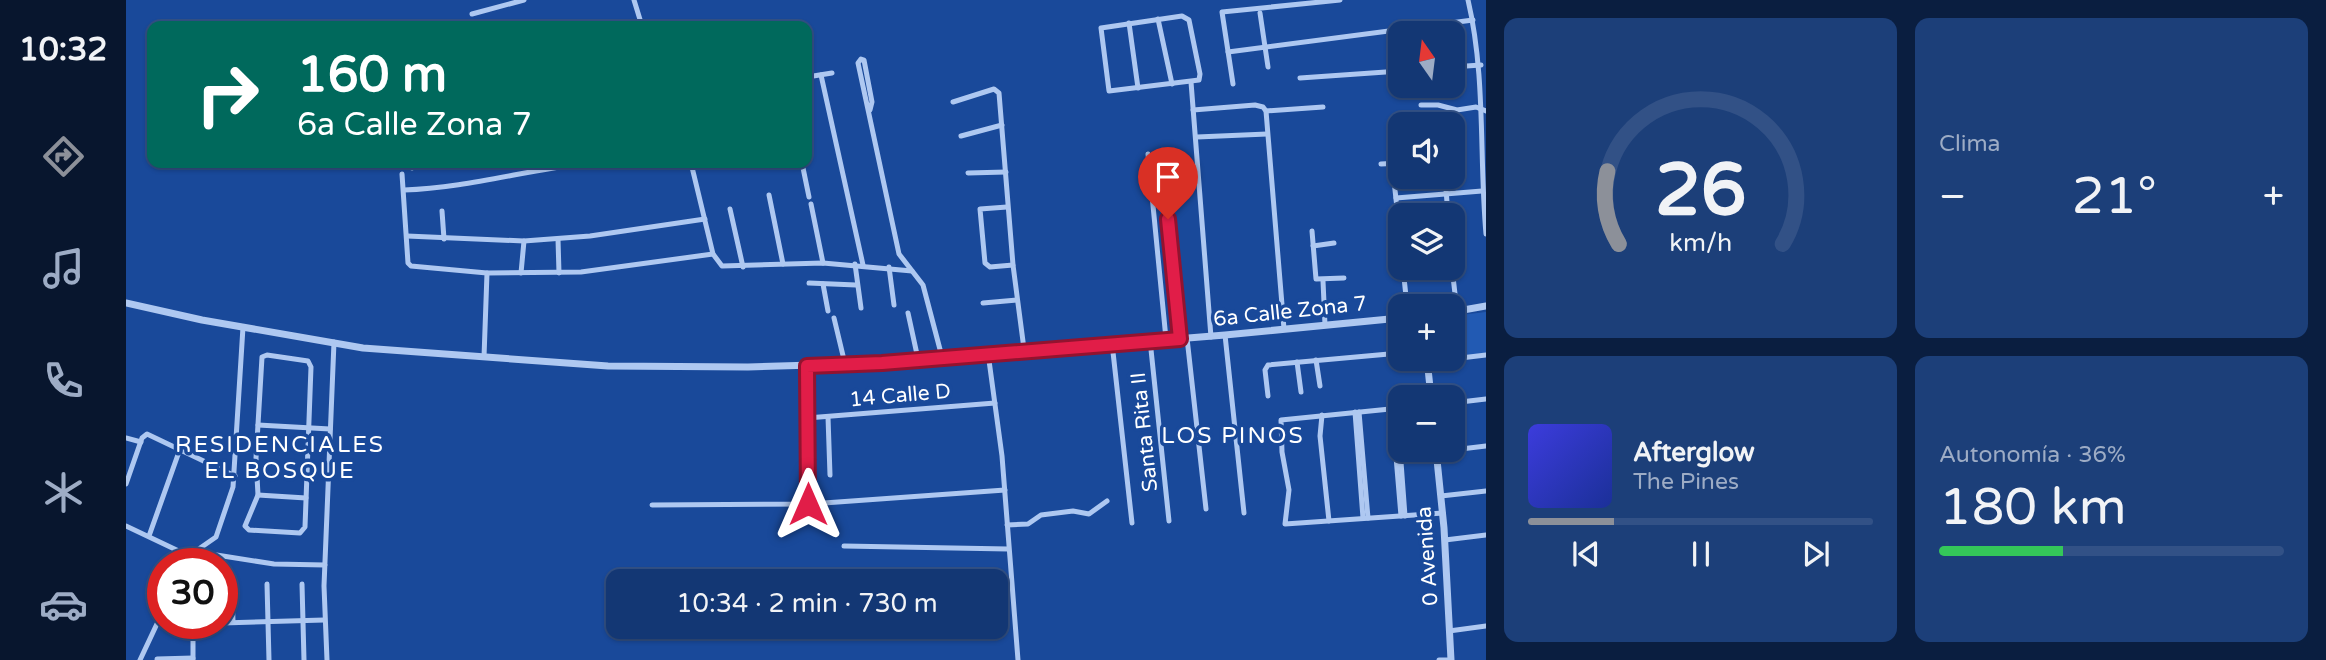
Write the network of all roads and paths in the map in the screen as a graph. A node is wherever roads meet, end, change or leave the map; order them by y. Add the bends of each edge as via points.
1 (524, 0) edge
2 (634, 0) edge
3 (1340, 0) edge
4 (1478, 0) edge
5 (1469, 1) edge
6 (1260, 13) dead end
7 (472, 14) dead end
8 (1158, 19) junction
9 (1473, 20) junction
10 (640, 21) edge
11 (1129, 23) junction
12 (1265, 47) junction
13 (1228, 52) junction
14 (1480, 65) junction
15 (1268, 66) dead end
16 (1465, 66) edge
17 (1388, 72) edge
18 (832, 73) dead end
19 (821, 75) junction
20 (812, 76) edge
21 (1300, 78) dead end
22 (1191, 82) junction
23 (1172, 84) junction
24 (1233, 84) dead end
25 (1138, 88) junction
26 (1484, 90) edge
27 (953, 102) dead end
28 (1421, 106) dead end
29 (1323, 107) dead end
30 (870, 110) junction
31 (1193, 110) junction
32 (1265, 111) junction
33 (1483, 111) edge
34 (1002, 125) junction
35 (1267, 134) junction
36 (961, 136) dead end
37 (1197, 137) junction
38 (1148, 154) dead end
39 (1163, 157) dead end
40 (1388, 163) edge
41 (1381, 164) dead end
42 (548, 168) edge
43 (692, 168) edge
44 (803, 168) edge
45 (1006, 172) junction
46 (968, 173) dead end
47 (402, 174) dead end
48 (1395, 189) edge
49 (1446, 189) edge
50 (404, 190) junction
51 (1482, 191) junction
52 (1446, 194) junction
53 (769, 195) dead end
54 (1396, 198) junction
55 (1397, 203) edge
56 (1447, 203) edge
57 (1007, 207) junction
58 (730, 209) dead end
59 (442, 211) dead end
60 (705, 219) junction
61 (1312, 231) dead end
62 (1486, 234) edge
63 (407, 236) junction
64 (444, 239) junction
65 (558, 239) junction
66 (524, 241) junction
67 (1335, 243) dead end
68 (1313, 246) junction
69 (712, 254) junction
70 (823, 263) junction
71 (783, 264) junction
72 (855, 264) junction
73 (863, 265) junction
74 (1013, 265) junction
75 (743, 267) junction
76 (889, 267) junction
77 (912, 271) junction
78 (486, 273) junction
79 (521, 273) junction
80 (559, 273) junction
81 (1344, 278) dead end
82 (1404, 280) edge
83 (1323, 281) junction
84 (809, 283) dead end
85 (823, 284) junction
86 (856, 285) junction
87 (1406, 294) edge
88 (1017, 300) junction
89 (126, 303) edge
90 (983, 303) dead end
91 (894, 305) dead end
92 (1486, 306) edge
93 (861, 308) dead end
94 (1465, 309) edge
95 (828, 311) dead end
96 (908, 313) dead end
97 (834, 318) dead end
98 (1388, 319) edge
99 (1325, 325) junction
100 (243, 327) junction
101 (1284, 329) junction
102 (1225, 335) junction
103 (1211, 337) junction
104 (1183, 338) junction
105 (1166, 340) junction
106 (1150, 341) junction
107 (334, 342) junction
108 (1112, 343) junction
109 (1024, 349) junction
110 (988, 352) junction
111 (1388, 354) edge
112 (1486, 355) edge
113 (942, 356) junction
114 (484, 357) junction
115 (1465, 357) edge
116 (918, 359) junction
117 (1316, 360) junction
118 (1297, 362) junction
119 (845, 364) junction
120 (807, 366) junction
121 (1320, 386) dead end
122 (1301, 392) dead end
123 (1268, 396) dead end
124 (1486, 399) edge
125 (1465, 401) edge
126 (995, 403) junction
127 (1388, 409) edge
128 (1357, 412) junction
129 (1322, 415) junction
130 (828, 417) junction
131 (807, 418) junction
132 (258, 425) junction
133 (309, 428) junction
134 (330, 429) junction
135 (126, 438) edge
136 (141, 442) junction
137 (1486, 446) edge
138 (1465, 448) edge
139 (180, 449) junction
140 (1400, 462) edge
141 (1437, 462) edge
142 (129, 467) edge
143 (830, 475) dead end
144 (234, 476) junction
145 (126, 484) edge
146 (1005, 491) junction
147 (1486, 491) edge
148 (258, 495) junction
149 (1441, 496) junction
150 (306, 498) junction
151 (1107, 501) dead end
152 (808, 504) junction
153 (652, 505) dead end
154 (1206, 509) dead end
155 (1244, 513) dead end
156 (1443, 513) junction
157 (1403, 516) junction
158 (1366, 518) junction
159 (1169, 521) dead end
160 (1329, 521) junction
161 (1132, 523) dead end
162 (1007, 525) junction
163 (126, 526) edge
164 (149, 536) junction
165 (1486, 536) edge
166 (1445, 540) junction
167 (844, 546) dead end
168 (174, 548) edge
169 (200, 548) edge
170 (1008, 549) junction
171 (238, 559) edge
172 (324, 565) junction
173 (267, 584) dead end
174 (302, 584) dead end
175 (303, 620) junction
176 (324, 620) junction
177 (268, 621) junction
178 (238, 622) edge
179 (1486, 626) edge
180 (1449, 631) junction
181 (150, 639) edge
182 (193, 639) edge
183 (157, 659) edge
184 (193, 659) edge
185 (140, 660) edge
186 (269, 660) edge
187 (304, 660) edge
188 (327, 660) edge
189 (1018, 660) edge
190 (1439, 660) edge
191 (1451, 660) edge

1 - 7 street
2 - 10 street
3 - 13 street via 1222,12
4 - 5 street
5 - 9 street
6 - 12 street
8 - 11 street
8 - 22 street via 1189,19 1200,74 1199,80
8 - 23 street
9 - 12 street
9 - 14 street
11 - 25 street
11 - 25 street via 1100,30 1107,86 1113,92
12 - 13 street
12 - 15 street
13 - 24 street
14 - 16 street
14 - 26 street
17 - 21 street
18 - 19 street
19 - 20 street
19 - 73 street
22 - 23 street
22 - 31 street
23 - 25 street
26 - 33 street
27 - 34 street via 997,90
28 - 33 street
29 - 32 street
30 - 30 street via 872,102 861,59 858,63
30 - 77 street via 899,254
31 - 32 street via 1255,105
31 - 37 street
32 - 35 street
33 - 51 street
34 - 36 street
34 - 45 street
35 - 37 street
35 - 101 street
37 - 103 street
38 - 105 street
39 - 104 street
40 - 41 street
42 - 50 street via 447,188
43 - 60 street
44 - 70 street
45 - 46 street
45 - 57 street
47 - 50 street
48 - 54 street
49 - 52 street
50 - 63 street
51 - 52 street
51 - 62 street
52 - 54 street
52 - 56 street
53 - 71 street
54 - 55 street
57 - 74 street
57 - 74 street via 980,209 985,263 990,267
58 - 75 street
59 - 64 street
60 - 65 street
60 - 69 street
61 - 68 street
63 - 64 street
63 - 78 street via 411,266
64 - 66 street
65 - 66 street
65 - 80 street
66 - 79 street
67 - 68 street
68 - 83 street via 1315,278
69 - 75 street via 722,266
69 - 80 street
70 - 71 street
70 - 72 street
71 - 75 street
72 - 73 street
72 - 86 street
73 - 76 street
74 - 88 street
76 - 77 street
76 - 91 street
77 - 113 street via 923,285
78 - 79 street
78 - 114 street
79 - 80 street
81 - 83 street
82 - 87 street
83 - 99 street
84 - 85 street
85 - 86 street
85 - 95 street
86 - 93 street
88 - 90 street
88 - 109 street
89 - 100 street, 6a Calle Zona 7
92 - 94 street
96 - 116 street
97 - 119 street
98 - 99 street, 6a Calle Zona 7
99 - 101 street, 6a Calle Zona 7
100 - 107 street, 6a Calle Zona 7
100 - 144 street
101 - 102 street, 6a Calle Zona 7
102 - 103 street, 6a Calle Zona 7
102 - 155 street
103 - 104 street, 6a Calle Zona 7
104 - 105 street, 6a Calle Zona 7
104 - 154 street
105 - 106 street, 6a Calle Zona 7
106 - 108 street, 6a Calle Zona 7
106 - 159 street, Santa Rita II
107 - 114 street, 6a Calle Zona 7
107 - 134 street
108 - 109 street, 6a Calle Zona 7
108 - 161 street
109 - 110 street, 6a Calle Zona 7
110 - 113 street, 6a Calle Zona 7
110 - 126 street
111 - 117 street
112 - 115 street
113 - 116 street, 6a Calle Zona 7
114 - 120 street, 6a Calle Zona 7 via 599,366
116 - 119 street, 6a Calle Zona 7
117 - 118 street
117 - 121 street
118 - 122 street
118 - 123 street via 1266,366
119 - 120 street, 6a Calle Zona 7
120 - 131 street
124 - 125 street
126 - 130 street, 14 Calle D
126 - 146 street
127 - 128 street
128 - 129 street
128 - 158 street
129 - 160 street
129 - 160 street via 1281,421 1289,490 1285,524
130 - 131 street, 14 Calle D
130 - 143 street
131 - 152 street
132 - 133 street
132 - 133 street via 262,357 267,355 310,363
132 - 148 street
133 - 134 street
133 - 150 street
134 - 172 street
135 - 136 street
136 - 139 street via 148,435
136 - 142 street
137 - 138 street
139 - 144 street
139 - 164 street
140 - 157 street
141 - 149 street, 0 Avenida
142 - 145 street
144 - 169 street via 216,537
146 - 152 street
146 - 162 street
147 - 149 street
148 - 150 street
148 - 150 street via 245,524 249,530 302,532
149 - 156 street, 0 Avenida
151 - 162 street via 1087,514 1041,515 1028,524
152 - 153 street
156 - 157 street
156 - 166 street, 0 Avenida
157 - 158 street
158 - 160 street
162 - 170 street
163 - 164 street
164 - 168 street
165 - 166 street
166 - 180 street, 0 Avenida
167 - 170 street
170 - 189 street
171 - 172 street
172 - 176 street
173 - 177 street
174 - 175 street
175 - 176 street
175 - 177 street
175 - 187 street
176 - 188 street
177 - 178 street
177 - 186 street
179 - 180 street
180 - 191 street, 0 Avenida
181 - 185 street
182 - 184 street
183 - 184 street
190 - 191 street

